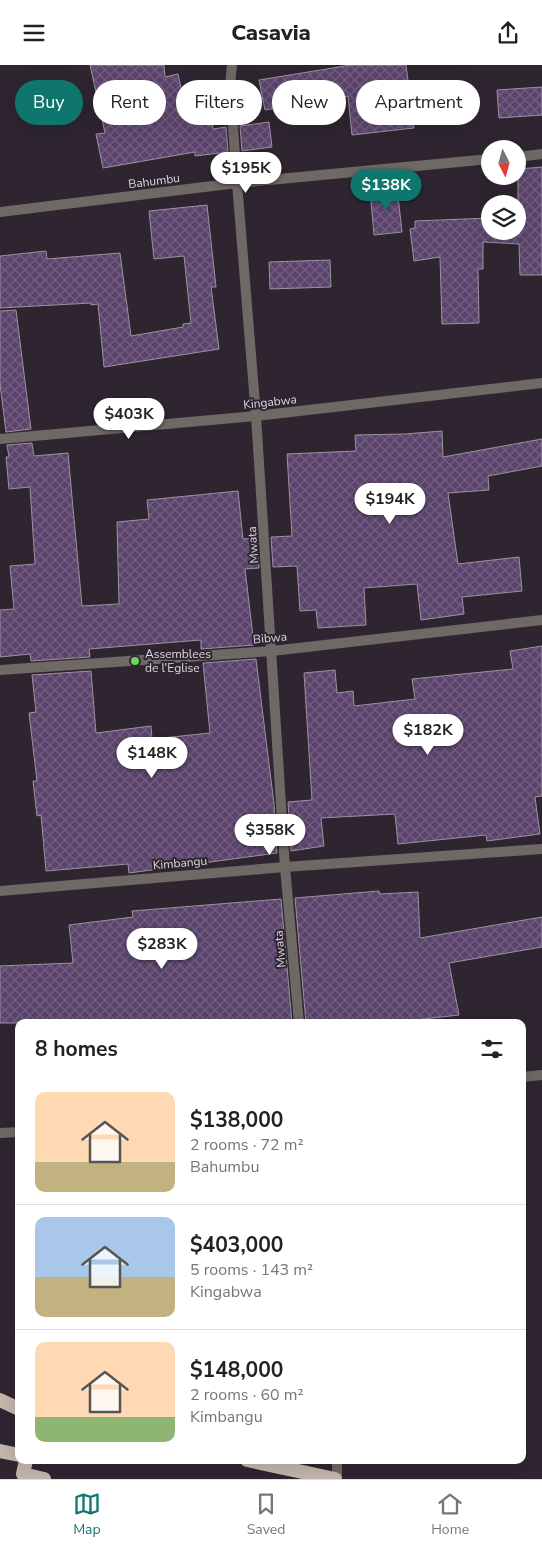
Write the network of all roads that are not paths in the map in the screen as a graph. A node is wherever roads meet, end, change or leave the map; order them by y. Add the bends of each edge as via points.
1 (232, 65) edge
2 (542, 154) edge
3 (526, 156) edge
4 (481, 160) edge
5 (237, 183) junction
6 (0, 212) edge
7 (542, 383) edge
8 (256, 416) junction
9 (0, 439) edge
10 (542, 620) edge
11 (272, 651) junction
12 (0, 670) edge
13 (542, 849) edge
14 (285, 867) junction
15 (0, 891) edge
16 (299, 1019) edge
17 (542, 1075) edge
18 (526, 1077) edge
19 (15, 1132) edge
20 (0, 1133) edge
21 (0, 1400) edge
22 (0, 1406) edge
23 (15, 1408) edge
24 (15, 1409) edge
25 (0, 1453) edge
26 (15, 1455) edge
27 (25, 1464) edge
28 (266, 1464) edge
29 (337, 1464) edge
30 (23, 1477) edge
31 (44, 1479) edge
32 (336, 1479) edge

1 - 5 street, Mwata via 230,85
2 - 3 street
4 - 5 street, Bahumbu
5 - 6 street, Bahumbu
5 - 8 street, Mwata
7 - 8 street, Kingabwa
8 - 9 street, Kingabwa
8 - 11 street, Mwata
10 - 11 street, Bibwa
11 - 12 street, Bibwa
11 - 14 street, Mwata
13 - 14 street, Kimbangu
14 - 15 street, Kimbangu
14 - 16 street, Mwata
17 - 18 street
19 - 20 street
21 - 23 highway
22 - 24 highway
25 - 26 highway
27 - 30 highway
28 - 32 highway
29 - 32 street
30 - 31 highway

